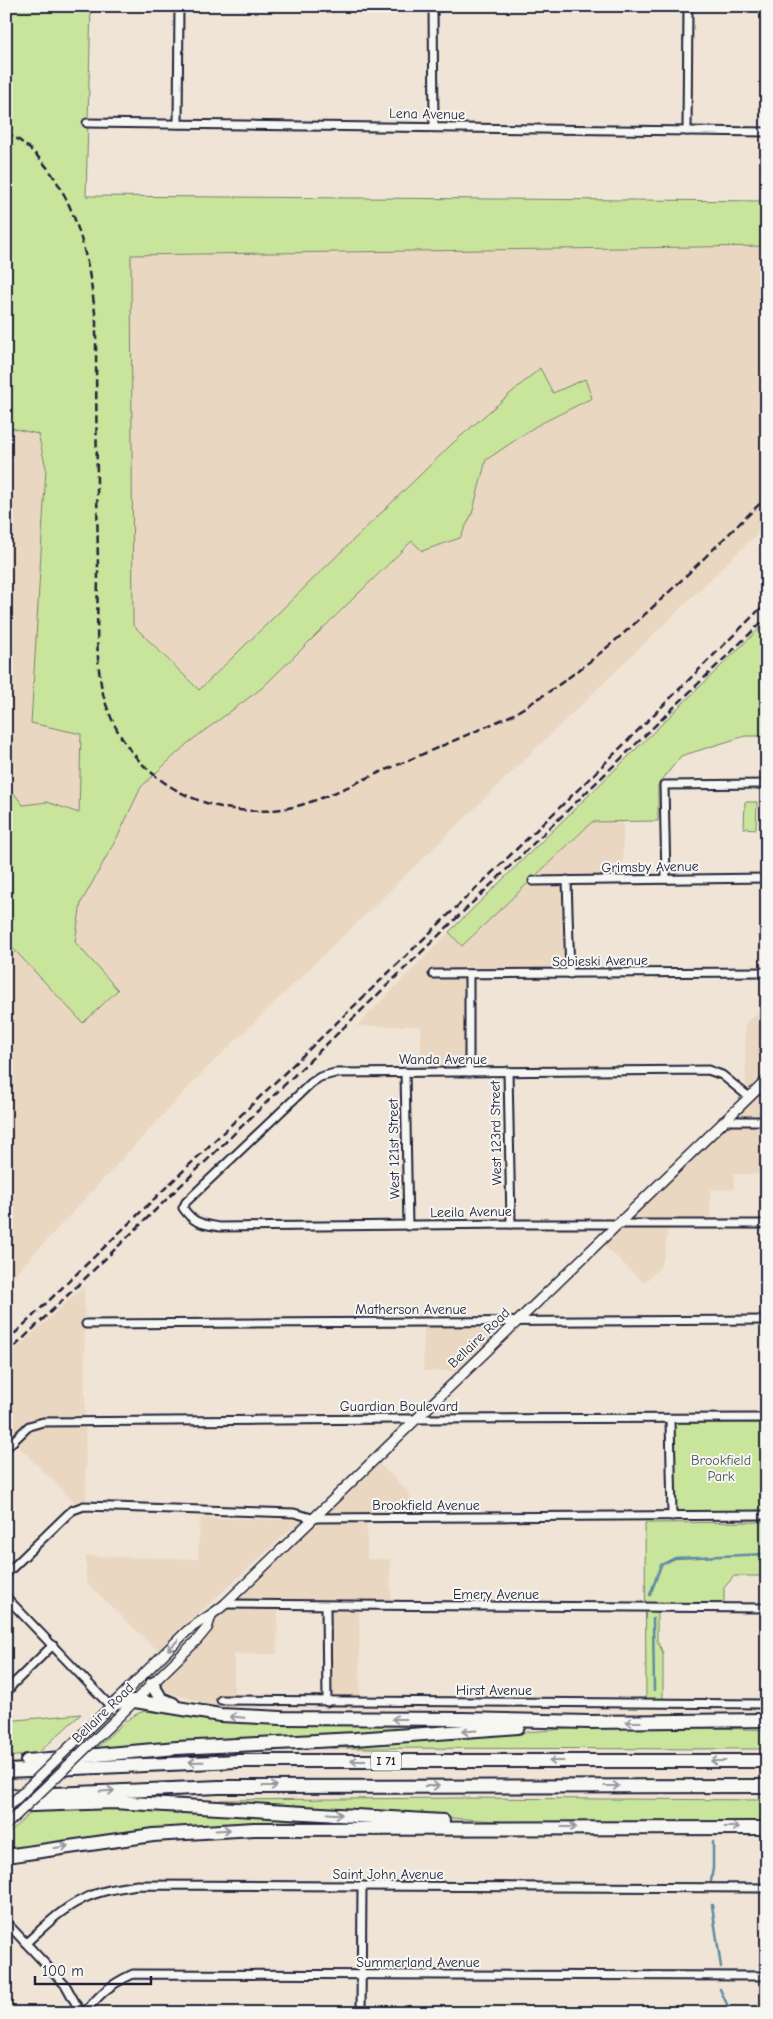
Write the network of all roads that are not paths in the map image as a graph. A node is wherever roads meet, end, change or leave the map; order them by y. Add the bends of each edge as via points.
1 (179, 6) edge
2 (433, 6) edge
3 (688, 6) edge
4 (87, 123) dead end
5 (178, 124) junction
6 (434, 127) junction
7 (687, 131) junction
8 (767, 132) edge
9 (767, 784) edge
10 (767, 878) edge
11 (666, 879) junction
12 (567, 880) junction
13 (533, 881) dead end
14 (767, 972) edge
15 (433, 974) dead end
16 (469, 974) junction
17 (570, 974) junction
18 (508, 1071) junction
19 (405, 1072) junction
20 (469, 1072) junction
21 (767, 1080) edge
22 (749, 1097) junction
23 (724, 1121) junction
24 (767, 1121) edge
25 (183, 1208) joint
26 (511, 1224) junction
27 (617, 1224) junction
28 (767, 1224) edge
29 (408, 1226) junction
30 (767, 1320) edge
31 (518, 1321) junction
32 (86, 1324) dead end
33 (416, 1418) junction
34 (767, 1418) edge
35 (670, 1419) junction
36 (6, 1448) edge
37 (767, 1515) edge
38 (672, 1516) junction
39 (312, 1518) junction
40 (6, 1574) edge
41 (6, 1597) edge
42 (225, 1604) junction
43 (326, 1606) junction
44 (767, 1608) edge
45 (211, 1616) junction
46 (53, 1644) junction
47 (152, 1684) junction
48 (6, 1694) edge
49 (136, 1700) junction
50 (221, 1700) dead end
51 (327, 1702) junction
52 (767, 1704) edge
53 (190, 1710) junction
54 (115, 1711) junction
55 (767, 1720) edge
56 (678, 1721) junction
57 (588, 1722) junction
58 (767, 1727) edge
59 (767, 1761) edge
60 (6, 1764) edge
61 (6, 1771) edge
62 (767, 1786) edge
63 (6, 1796) edge
64 (6, 1807) edge
65 (6, 1825) edge
66 (520, 1827) junction
67 (763, 1827) edge
68 (9, 1855) edge
69 (362, 1886) junction
70 (767, 1888) edge
71 (6, 1922) edge
72 (26, 1942) junction
73 (361, 1974) junction
74 (767, 1976) edge
75 (82, 2013) edge
76 (361, 2013) edge

1 - 5 street
2 - 6 street
3 - 7 street
4 - 5 street, Lena Avenue
5 - 6 street, Lena Avenue
6 - 7 street, Lena Avenue
7 - 8 street, Lena Avenue
9 - 11 street via 664,785
10 - 11 street, Grimsby Avenue
11 - 12 street, Grimsby Avenue
12 - 13 street, Grimsby Avenue
12 - 17 street
14 - 17 street, Sobieski Avenue
15 - 16 street, Sobieski Avenue
16 - 17 street, Sobieski Avenue
16 - 20 street
18 - 20 street, Wanda Avenue
18 - 22 street, Wanda Avenue via 708,1070 722,1075
18 - 26 street, West 123rd Street
19 - 20 street, Wanda Avenue
19 - 25 street, Wanda Avenue via 335,1073 320,1077 224,1165
19 - 29 street, West 121st Street
21 - 22 street, Bellaire Road
22 - 23 street, Bellaire Road
23 - 24 street
23 - 27 street, Bellaire Road
25 - 29 street, Leeila Avenue via 190,1219 220,1227
26 - 27 street, Leeila Avenue
26 - 29 street, Leeila Avenue
27 - 28 street, Leeila Avenue
27 - 31 street, Bellaire Road
30 - 31 street, Matherson Avenue
31 - 32 street, Matherson Avenue
31 - 33 street, Bellaire Road
33 - 35 street, Guardian Boulevard
33 - 36 street, Guardian Boulevard via 43,1422 32,1425
33 - 39 street, Bellaire Road
34 - 35 street, Guardian Boulevard
35 - 38 street
37 - 38 street, Brookfield Avenue
38 - 39 street, Brookfield Avenue
39 - 40 street, Brookfield Avenue via 294,1513 79,1507
39 - 42 street, Bellaire Road
41 - 46 street
42 - 43 street, Emery Avenue
42 - 45 street, Bellaire Road
43 - 44 street, Emery Avenue
43 - 51 street
45 - 47 street, Bellaire Road via 207,1628
45 -> 54 street, Bellaire Road via 187,1631
46 - 48 street
46 - 54 street
47 - 49 street, Bellaire Road
47 - 53 highway via 164,1701
49 - 53 highway
49 - 54 highway via 121,1701
50 - 51 street, Hirst Avenue
51 - 52 street, Hirst Avenue
57 -> 53 highway via 242,1717
54 - 64 street, Bellaire Road, bridge via 95,1722
54 - 65 street, Bellaire Road, bridge via 108,1727
55 - 56 highway
56 -> 57 highway
56 - 58 highway
57 -> 60 highway via 113,1753
59 -> 61 highway, I 71 via 238,1761
63 -> 62 highway, I 71 via 219,1787
64 -> 66 highway via 98,1802 181,1804
66 -> 67 highway
68 -> 66 highway via 102,1841 206,1831
69 - 70 street, Saint John Avenue
69 - 72 street, Saint John Avenue via 137,1885 108,1890 81,1900
69 - 73 street
71 - 72 street
72 - 75 street via 66,1986
73 - 74 street, Summerland Avenue
73 - 75 street, Summerland Avenue via 133,1974 113,1983
73 - 76 street

